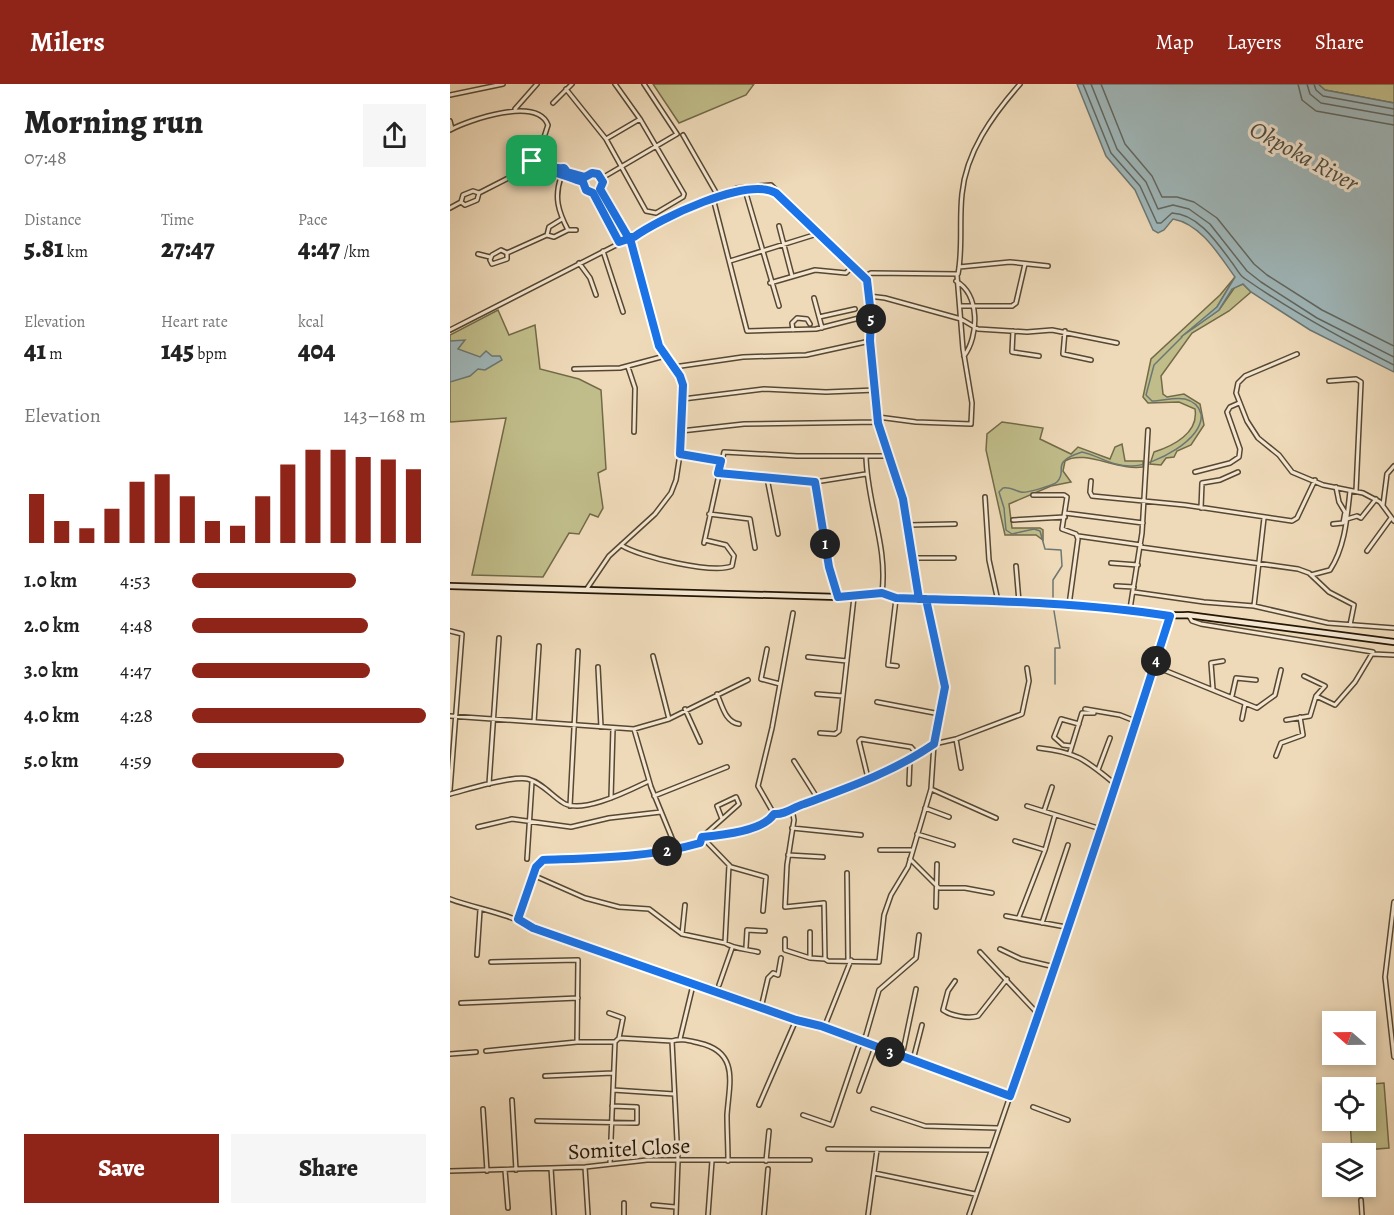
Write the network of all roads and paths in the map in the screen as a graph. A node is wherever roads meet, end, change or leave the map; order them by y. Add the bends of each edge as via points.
1 (503, 84) edge
2 (537, 84) edge
3 (572, 84) edge
4 (615, 84) edge
5 (644, 84) edge
6 (1020, 84) edge
7 (566, 89) junction
8 (450, 95) edge
9 (552, 103) dead end
10 (514, 111) junction
11 (640, 118) junction
12 (450, 121) edge
13 (451, 129) edge
14 (683, 135) dead end
15 (606, 139) junction
16 (656, 146) junction
17 (537, 159) junction
18 (540, 165) junction
19 (532, 166) junction
20 (622, 167) junction
21 (562, 173) junction
22 (585, 177) junction
23 (602, 178) junction
24 (583, 182) junction
25 (745, 188) junction
26 (600, 189) junction
27 (479, 193) junction
28 (593, 193) junction
29 (715, 197) junction
30 (461, 202) junction
31 (450, 208) edge
32 (562, 219) junction
33 (619, 225) junction
34 (779, 226) dead end
35 (612, 229) junction
36 (568, 230) junction
37 (576, 230) dead end
38 (819, 232) junction
39 (547, 235) junction
40 (629, 240) junction
41 (619, 242) junction
42 (784, 245) junction
43 (603, 250) junction
44 (763, 252) junction
45 (507, 253) junction
46 (478, 254) dead end
47 (490, 257) junction
48 (730, 261) junction
49 (579, 263) junction
50 (1025, 264) junction
51 (854, 266) junction
52 (1048, 266) dead end
53 (959, 267) junction
54 (958, 274) junction
55 (792, 276) junction
56 (865, 276) junction
57 (956, 281) junction
58 (770, 283) junction
59 (596, 295) dead end
60 (869, 296) junction
61 (814, 298) dead end
62 (779, 306) dead end
63 (960, 306) junction
64 (973, 306) junction
65 (855, 309) dead end
66 (623, 312) dead end
67 (871, 315) junction
68 (819, 317) junction
69 (961, 319) junction
70 (810, 324) dead end
71 (974, 327) junction
72 (822, 328) junction
73 (450, 330) edge
74 (793, 330) junction
75 (1013, 331) junction
76 (1065, 331) junction
77 (870, 341) junction
78 (1117, 344) dead end
79 (1296, 354) dead end
80 (665, 356) junction
81 (964, 356) junction
82 (1039, 356) dead end
83 (1091, 360) dead end
84 (628, 367) junction
85 (674, 367) junction
86 (574, 369) dead end
87 (1329, 381) dead end
88 (876, 390) junction
89 (683, 399) junction
90 (1239, 403) junction
91 (878, 417) junction
92 (878, 423) junction
93 (1148, 430) dead end
94 (681, 431) junction
95 (634, 432) dead end
96 (680, 454) junction
97 (866, 456) junction
98 (887, 456) junction
99 (721, 461) junction
100 (1394, 466) edge
101 (1195, 472) dead end
102 (1238, 472) dead end
103 (718, 473) junction
104 (866, 474) junction
105 (767, 478) junction
106 (1315, 480) junction
107 (1091, 481) dead end
108 (815, 482) junction
109 (1336, 488) junction
110 (1350, 490) junction
111 (1356, 491) junction
112 (1033, 495) dead end
113 (985, 498) dead end
114 (1376, 499) junction
115 (1145, 501) junction
116 (1383, 505) junction
117 (1201, 508) junction
118 (709, 514) junction
119 (1065, 515) junction
120 (1264, 517) junction
121 (1347, 519) junction
122 (1393, 519) edge
123 (1013, 520) dead end
124 (1143, 523) junction
125 (956, 524) dead end
126 (1333, 524) dead end
127 (908, 525) junction
128 (778, 534) dead end
129 (1077, 536) junction
130 (621, 545) junction
131 (1140, 546) junction
132 (755, 548) dead end
133 (1367, 551) dead end
134 (913, 558) junction
135 (954, 558) dead end
136 (1111, 563) dead end
137 (1259, 564) junction
138 (1138, 565) junction
139 (1016, 566) dead end
140 (1311, 575) junction
141 (450, 586) edge
142 (1116, 586) dead end
143 (586, 590) junction
144 (1134, 590) junction
145 (882, 593) junction
146 (838, 597) junction
147 (854, 597) junction
148 (896, 598) junction
149 (919, 599) junction
150 (926, 599) junction
151 (998, 601) junction
152 (1019, 602) junction
153 (1069, 605) junction
154 (1254, 606) junction
155 (1130, 609) junction
156 (793, 613) dead end
157 (1188, 615) junction
158 (1170, 616) junction
159 (1350, 625) junction
160 (1394, 628) edge
161 (450, 631) edge
162 (499, 638) dead end
163 (1394, 642) edge
164 (539, 646) dead end
165 (767, 650) dead end
166 (578, 651) dead end
167 (1373, 654) junction
168 (1394, 655) edge
169 (653, 656) dead end
170 (808, 657) dead end
171 (847, 661) junction
172 (1223, 661) dead end
173 (897, 666) dead end
174 (1154, 666) junction
175 (598, 667) dead end
176 (1027, 668) dead end
177 (1281, 670) dead end
178 (1304, 676) dead end
179 (748, 680) dead end
180 (1256, 680) dead end
181 (780, 684) junction
182 (1213, 689) junction
183 (717, 693) junction
184 (817, 694) dead end
185 (843, 696) junction
186 (1232, 696) junction
187 (1316, 696) junction
188 (877, 702) dead end
189 (1245, 704) junction
190 (684, 709) junction
191 (1085, 709) dead end
192 (1094, 713) dead end
193 (940, 714) junction
194 (450, 716) edge
195 (455, 716) junction
196 (1300, 717) junction
197 (494, 718) junction
198 (669, 719) junction
199 (1242, 719) dead end
200 (1286, 720) dead end
201 (534, 722) junction
202 (1136, 722) junction
203 (574, 724) junction
204 (739, 724) dead end
205 (1079, 724) junction
206 (601, 727) junction
207 (613, 728) junction
208 (634, 729) junction
209 (820, 733) dead end
210 (1110, 738) dead end
211 (956, 739) junction
212 (699, 742) dead end
213 (934, 744) junction
214 (1071, 746) junction
215 (1039, 748) dead end
216 (1070, 752) junction
217 (917, 754) junction
218 (1276, 756) dead end
219 (910, 758) junction
220 (794, 761) dead end
221 (727, 766) dead end
222 (961, 768) dead end
223 (1098, 770) junction
224 (867, 774) dead end
225 (649, 781) junction
226 (532, 782) junction
227 (489, 784) junction
228 (909, 784) dead end
229 (1115, 784) junction
230 (1052, 787) dead end
231 (931, 789) junction
232 (450, 792) edge
233 (654, 796) junction
234 (611, 798) junction
235 (818, 799) junction
236 (570, 806) junction
237 (1027, 806) dead end
238 (925, 808) junction
239 (792, 809) junction
240 (1044, 811) junction
241 (661, 812) junction
242 (774, 814) junction
243 (1055, 815) junction
244 (949, 817) dead end
245 (996, 818) dead end
246 (722, 819) junction
247 (529, 820) junction
248 (478, 827) dead end
249 (792, 828) junction
250 (1101, 829) junction
251 (916, 834) junction
252 (861, 835) dead end
253 (702, 837) junction
254 (1015, 841) dead end
255 (952, 845) dead end
256 (1068, 845) dead end
257 (677, 849) junction
258 (880, 850) dead end
259 (912, 850) junction
260 (1045, 850) junction
261 (788, 855) junction
262 (823, 857) dead end
263 (527, 859) dead end
264 (910, 859) junction
265 (937, 864) dead end
266 (729, 866) junction
267 (847, 873) dead end
268 (534, 876) junction
269 (935, 885) junction
270 (992, 893) dead end
271 (450, 899) edge
272 (1394, 902) edge
273 (686, 905) dead end
274 (936, 907) dead end
275 (480, 910) junction
276 (763, 911) dead end
277 (1006, 916) dead end
278 (1019, 917) junction
279 (518, 919) junction
280 (1042, 922) junction
281 (1066, 927) junction
282 (765, 931) dead end
283 (810, 932) dead end
284 (682, 934) junction
285 (919, 935) dead end
286 (786, 939) dead end
287 (725, 943) junction
288 (746, 947) junction
289 (732, 948) junction
290 (1000, 950) dead end
291 (758, 952) dead end
292 (980, 952) dead end
293 (477, 955) dead end
294 (781, 958) dead end
295 (810, 958) junction
296 (825, 959) junction
297 (849, 960) junction
298 (490, 962) dead end
299 (1055, 967) junction
300 (1007, 979) junction
301 (955, 981) dead end
302 (693, 985) junction
303 (719, 985) dead end
304 (916, 989) dead end
305 (578, 998) junction
306 (461, 1003) dead end
307 (761, 1008) junction
308 (609, 1013) dead end
309 (1040, 1015) junction
310 (796, 1020) junction
311 (922, 1025) dead end
312 (824, 1028) junction
313 (619, 1038) junction
314 (680, 1039) junction
315 (672, 1041) junction
316 (577, 1042) junction
317 (615, 1042) junction
318 (861, 1043) junction
319 (875, 1047) junction
320 (486, 1051) dead end
321 (476, 1052) dead end
322 (450, 1054) edge
323 (902, 1056) junction
324 (1394, 1057) edge
325 (913, 1060) junction
326 (613, 1073) junction
327 (545, 1076) dead end
328 (612, 1090) junction
329 (859, 1091) dead end
330 (674, 1094) junction
331 (1010, 1096) junction
332 (512, 1100) dead end
333 (759, 1105) dead end
334 (612, 1106) junction
335 (1033, 1107) dead end
336 (483, 1109) dead end
337 (873, 1109) dead end
338 (802, 1115) dead end
339 (1068, 1120) dead end
340 (537, 1121) dead end
341 (612, 1121) junction
342 (999, 1128) junction
343 (769, 1131) dead end
344 (828, 1149) dead end
345 (877, 1150) junction
346 (991, 1150) junction
347 (810, 1160) dead end
348 (678, 1161) junction
349 (712, 1161) junction
350 (728, 1161) junction
351 (766, 1161) junction
352 (610, 1163) junction
353 (585, 1167) junction
354 (551, 1168) junction
355 (768, 1169) dead end
356 (505, 1170) junction
357 (516, 1170) junction
358 (450, 1171) edge
359 (487, 1171) junction
360 (874, 1173) junction
361 (976, 1194) junction
362 (1361, 1200) dead end
363 (624, 1203) dead end
364 (653, 1205) dead end
365 (676, 1207) junction
366 (508, 1208) dead end
367 (554, 1215) edge
368 (588, 1215) edge
369 (624, 1215) edge
370 (676, 1215) edge
371 (708, 1215) edge
372 (764, 1215) edge
373 (868, 1215) edge
374 (969, 1215) edge
375 (1362, 1215) edge

1 - 8 street
2 - 10 street
3 - 7 street
4 - 11 street
5 - 16 street via 677,134
6 - 53 street via 974,148 962,193
7 - 9 street
7 - 15 street
10 - 13 street
10 - 17 street via 540,116 547,122
11 - 15 street
11 - 16 street
12 - 13 street
14 - 29 street
15 - 20 street
16 - 20 street
16 - 20 street via 683,197 650,213
17 - 18 street
17 - 19 street
18 - 19 street
18 - 21 street
19 - 27 street
20 - 23 street
21 - 22 street
21 - 24 street
21 - 32 street via 556,196
22 - 23 street via 592,173
22 - 24 street
23 - 26 street
24 - 28 street via 586,190
25 - 29 street
25 - 38 street via 772,191
25 - 44 street
26 - 28 street
26 - 33 street
27 - 30 street via 463,195
27 - 30 street via 477,200 465,205
28 - 35 street
29 - 40 street
29 - 48 street
30 - 31 street
32 - 36 street
32 - 39 street via 549,227
33 - 35 street
33 - 40 street
34 - 42 street
35 - 41 street
36 - 37 street
36 - 39 street via 554,237
38 - 42 street
38 - 51 street
39 - 45 street
40 - 41 street
40 - 80 street
41 - 43 street
42 - 44 street
42 - 55 street
43 - 49 street
43 - 66 street
44 - 48 street
44 - 58 street
45 - 47 street via 501,250
45 - 47 street via 507,259 496,265
46 - 47 street
48 - 74 street via 747,331
49 - 59 street
49 - 73 street
50 - 52 street
50 - 53 street
50 - 64 street via 1016,303
51 - 55 street via 846,273 823,270
51 - 56 street
53 - 54 street
54 - 56 street
54 - 57 street
55 - 58 street
56 - 60 street
57 - 63 street
57 - 64 street via 964,285
58 - 62 street
60 - 67 street
60 - 69 street
61 - 68 street
63 - 64 street
63 - 69 street
64 - 71 street
65 - 68 street
67 - 72 street
67 - 77 street
68 - 72 street
69 - 71 street
69 - 81 street
70 - 74 street via 807,319 797,318 792,323
71 - 75 street
71 - 81 street via 971,347
72 - 74 street
75 - 76 street
75 - 82 street via 1012,352
76 - 78 street
76 - 83 street via 1063,354
77 - 85 street via 806,355 743,357
77 - 88 street
79 - 90 street via 1245,376 1236,387
80 - 84 street
80 - 85 street
81 - 91 street via 972,403 971,424
84 - 86 street
84 - 95 street via 635,388
85 - 89 street via 680,376
87 - 111 street via 1361,382
88 - 89 street via 764,389
88 - 91 street
89 - 94 street
90 - 101 street via 1227,412 1240,449 1239,457
90 - 106 street via 1253,432 1279,455 1287,469
91 - 92 street
92 - 94 street via 744,424
92 - 98 street
93 - 115 street
94 - 96 street
96 - 99 street
96 - 130 street via 671,493 655,514
97 - 98 street
97 - 99 street via 725,452
97 - 104 street
98 - 127 street
99 - 103 street
100 - 116 street via 1387,474
102 - 117 street via 1202,483
103 - 105 street
103 - 118 street
104 - 108 street
104 - 145 street via 883,552
105 - 108 street
105 - 128 street
106 - 109 street
106 - 120 street via 1297,518 1292,521
107 - 115 street via 1092,496
108 - 146 street
109 - 110 street
109 - 126 street via 1346,512 1345,520
110 - 111 street
110 - 121 street
111 - 114 street
112 - 119 street via 1064,495
113 - 151 street via 989,560
114 - 116 street
114 - 121 street via 1362,518
115 - 117 street
115 - 124 street
116 - 122 street
117 - 120 street
118 - 130 street via 704,542 726,545 734,556 732,566 696,566
118 - 132 street via 750,519
119 - 123 street
119 - 124 street
119 - 129 street via 1062,529
120 - 137 street
121 - 140 street via 1338,558 1330,570
122 - 133 street
124 - 131 street
125 - 127 street
127 - 134 street
129 - 131 street
129 - 153 street
130 - 143 street
131 - 137 street
131 - 138 street
134 - 135 street
134 - 149 street
136 - 138 street
137 - 140 street via 1298,569
137 - 154 street
138 - 144 street
139 - 152 street
140 - 159 street via 1329,592 1354,605
141 - 143 street
142 - 144 street
143 - 146 street
144 - 154 street
144 - 155 street
145 - 147 street
145 - 148 street
146 - 147 street
147 - 171 street
148 - 149 street
148 - 173 street via 888,665
149 - 150 street
150 - 151 street
150 - 193 street via 944,676
151 - 152 street
152 - 153 street
153 - 155 street
154 - 159 street
155 - 158 street
156 - 181 street
157 - 158 street
157 - 163 street
157 - 167 street via 1201,624
158 - 174 street
159 - 160 street
161 - 195 street via 462,634
162 - 197 street
164 - 201 street
165 - 181 street via 761,679
166 - 203 street
167 - 168 street
167 - 187 street via 1335,705
169 - 198 street
170 - 171 street
171 - 185 street
172 - 182 street via 1211,663
174 - 182 street
174 - 202 street
175 - 206 street
176 - 211 street via 1029,681 1022,714
177 - 189 street via 1278,690 1271,699 1257,708
178 - 187 street via 1325,684
179 - 183 street
180 - 186 street via 1236,678
181 - 242 street via 758,786
182 - 186 street
183 - 190 street
183 - 204 street via 728,718
184 - 185 street
185 - 209 street via 839,731
186 - 189 street
187 - 196 street via 1310,716
188 - 193 street
189 - 199 street
190 - 198 street
190 - 212 street
191 - 202 street
192 - 205 street via 1082,713
193 - 213 street
194 - 195 street
195 - 197 street
195 - 232 street
196 - 200 street
196 - 218 street via 1304,734 1281,743
197 - 201 street
197 - 227 street
198 - 208 street
201 - 203 street
202 - 229 street
203 - 206 street
203 - 236 street
205 - 214 street
205 - 214 street via 1061,719 1054,737
206 - 207 street
207 - 208 street
207 - 234 street
208 - 225 street
210 - 223 street
211 - 213 street
211 - 222 street
213 - 217 street
213 - 231 street
214 - 216 street
215 - 216 street
216 - 223 street
217 - 219 street
217 - 224 street via 911,747 860,740
219 - 228 street
219 - 235 street via 875,778
220 - 235 street
221 - 233 street
223 - 229 street
225 - 233 street
225 - 234 street
226 - 227 street via 519,779
226 - 236 street via 546,787
226 - 247 street
227 - 232 street
229 - 250 street
230 - 240 street
231 - 238 street
231 - 245 street
233 - 241 street
234 - 236 street
235 - 239 street
237 - 240 street
238 - 244 street
238 - 251 street
239 - 242 street
239 - 249 street
240 - 243 street
241 - 247 street via 571,827
241 - 257 street
242 - 253 street via 769,821 730,834
243 - 250 street
243 - 260 street
246 - 246 street via 717,806 736,797 739,804
246 - 253 street
247 - 248 street via 502,820
247 - 263 street
249 - 252 street
249 - 261 street
250 - 281 street
251 - 255 street
251 - 259 street
253 - 257 street via 700,843
253 - 266 street
254 - 260 street
256 - 280 street
257 - 268 street via 628,857 543,860
258 - 259 street
259 - 264 street
260 - 278 street
261 - 262 street
261 - 296 street via 785,907 824,903
264 - 269 street
264 - 297 street via 884,915 879,962
265 - 269 street
266 - 276 street via 766,877
266 - 287 street
267 - 297 street
268 - 279 street
268 - 284 street via 603,903 649,909
269 - 270 street
269 - 274 street
271 - 275 street
272 - 324 street via 1385,977
273 - 284 street
275 - 279 street
275 - 293 street
277 - 278 street
278 - 280 street
279 - 302 street via 533,928
280 - 281 street
281 - 299 street
282 - 288 street via 747,930
283 - 295 street
284 - 287 street
285 - 318 street via 916,958 879,990
286 - 295 street via 785,950
287 - 289 street
288 - 289 street
288 - 291 street
289 - 303 street
290 - 299 street
292 - 300 street
294 - 307 street via 778,975 773,973 768,978
295 - 296 street
296 - 297 street
297 - 312 street
298 - 305 street via 578,960
299 - 309 street
300 - 301 street via 978,1016 972,1018 943,1010
300 - 309 street
302 - 307 street
302 - 314 street
304 - 323 street
305 - 306 street
305 - 316 street
307 - 310 street
308 - 313 street via 623,1018
309 - 331 street
310 - 312 street
310 - 333 street
311 - 325 street
312 - 318 street
313 - 315 street
313 - 317 street
314 - 315 street
314 - 350 street via 716,1048 724,1057 730,1073
315 - 330 street
316 - 317 street
316 - 320 street
317 - 326 street
318 - 319 street
318 - 338 street via 832,1125
319 - 323 street
319 - 329 street
321 - 322 street
323 - 325 street
325 - 331 street
326 - 327 street
326 - 328 street
328 - 330 street
328 - 334 street
330 - 348 street
331 - 342 street
332 - 357 street
334 - 341 street
334 - 341 street via 637,1107 637,1123
335 - 339 street
336 - 359 street
337 - 342 street via 925,1126
340 - 341 street
341 - 352 street
342 - 346 street
343 - 351 street
344 - 345 street
345 - 346 street
345 - 360 street
346 - 361 street
347 - 351 street, Somitel Close
348 - 349 street, Somitel Close
348 - 352 street, Somitel Close
348 - 365 street
349 - 350 street, Somitel Close
349 - 371 street
350 - 351 street, Somitel Close
352 - 353 street, Somitel Close
353 - 354 street, Somitel Close
353 - 368 street
354 - 357 street, Somitel Close
354 - 367 street
355 - 372 street
356 - 357 street, Somitel Close
356 - 359 street, Somitel Close
356 - 366 street
358 - 359 street, Somitel Close
360 - 361 street
360 - 373 street
361 - 374 street
362 - 375 street
363 - 369 street
364 - 365 street
365 - 370 street

